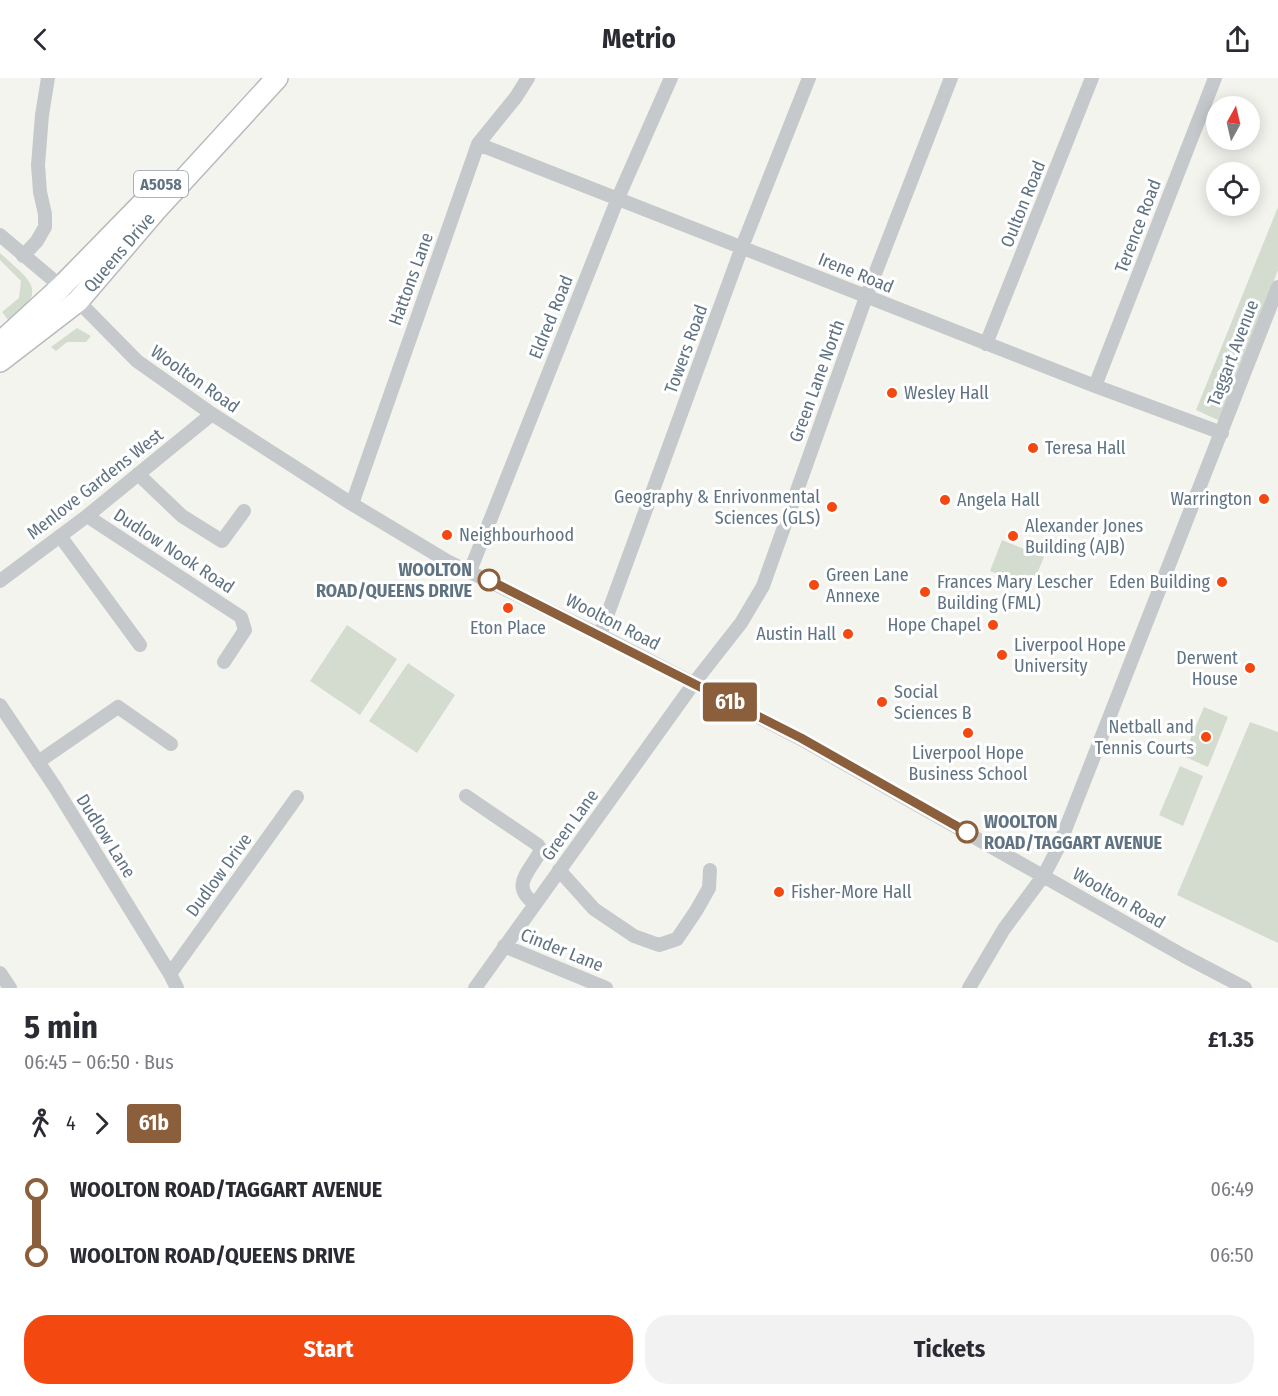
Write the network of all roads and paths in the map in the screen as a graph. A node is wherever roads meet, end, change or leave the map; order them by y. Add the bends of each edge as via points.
1 (48, 78) edge
2 (259, 78) edge
3 (277, 78) edge
4 (528, 78) edge
5 (671, 78) edge
6 (809, 78) edge
7 (951, 78) edge
8 (1092, 78) edge
9 (1215, 78) edge
10 (478, 144) junction
11 (618, 198) junction
12 (0, 235) edge
13 (742, 247) junction
14 (23, 256) junction
15 (1278, 286) edge
16 (61, 287) junction
17 (866, 297) junction
18 (78, 301) junction
19 (0, 343) edge
20 (986, 344) junction
21 (0, 361) edge
22 (1095, 386) junction
23 (212, 414) junction
24 (1222, 433) junction
25 (138, 474) junction
26 (352, 504) junction
27 (244, 511) dead end
28 (87, 516) junction
29 (60, 536) junction
30 (470, 571) junction
31 (0, 580) edge
32 (600, 635) junction
33 (140, 645) dead end
34 (224, 662) dead end
35 (694, 683) junction
36 (0, 705) edge
37 (171, 744) dead end
38 (38, 762) junction
39 (466, 796) dead end
40 (297, 797) dead end
41 (559, 870) junction
42 (710, 870) dead end
43 (1044, 875) junction
44 (535, 904) junction
45 (504, 946) junction
46 (0, 973) edge
47 (170, 974) junction
48 (10, 988) edge
49 (177, 988) edge
50 (475, 988) edge
51 (606, 988) edge
52 (969, 988) edge
53 (1245, 988) edge

1 - 14 street via 38,165 45,227
2 - 16 highway, Queens Drive / A5058
3 - 18 highway, Queens Drive / A5058
4 - 10 street, Hattons Lane
5 - 11 street, Eldred Road
6 - 13 street, Towers Road
7 - 17 street, Green Lane North
8 - 20 street, Oulton Road
9 - 22 street, Terence Road
10 - 11 street, Irene Road
10 - 26 street, Hattons Lane
11 - 13 street, Irene Road
11 - 30 street, Eldred Road
12 - 14 street, Woolton Road
13 - 17 street, Irene Road
13 - 32 street, Towers Road
14 - 16 street, Woolton Road
15 - 24 street, Taggart Avenue
16 - 18 street, Woolton Road
16 - 19 highway, Queens Drive / A5058
17 - 20 street, Irene Road
17 - 35 street, Green Lane North via 763,586 741,623
18 - 21 highway, Queens Drive / A5058
18 - 23 street, Woolton Road via 137,361
20 - 22 street, Irene Road
22 - 24 street, Irene Road
23 - 25 street, Menlove Gardens West
23 - 26 street, Woolton Road
24 - 43 street, Taggart Avenue
25 - 27 street via 182,516 222,541
25 - 28 street, Menlove Gardens West
26 - 30 street, Woolton Road
28 - 29 street, Menlove Gardens West
28 - 34 street, Dudlow Nook Road via 241,617 245,630
29 - 31 street, Menlove Gardens West
29 - 33 street
30 - 32 street, Woolton Road
32 - 35 street, Woolton Road
35 - 41 street, Green Lane
35 - 43 street, Woolton Road via 801,738
36 - 38 street, Dudlow Lane
37 - 38 street via 118,707
38 - 47 street, Dudlow Lane
39 - 44 street via 538,845 541,850 521,889
40 - 47 street, Dudlow Drive
41 - 42 street via 594,909 634,936 659,945 677,939 709,888
41 - 44 street, Green Lane
43 - 52 street, Taggart Avenue via 1004,929
43 - 53 street, Woolton Road
44 - 45 street, Green Lane
45 - 50 street, Green Lane
45 - 51 street, Cinder Lane
46 - 48 street
47 - 49 street, Dudlow Lane

